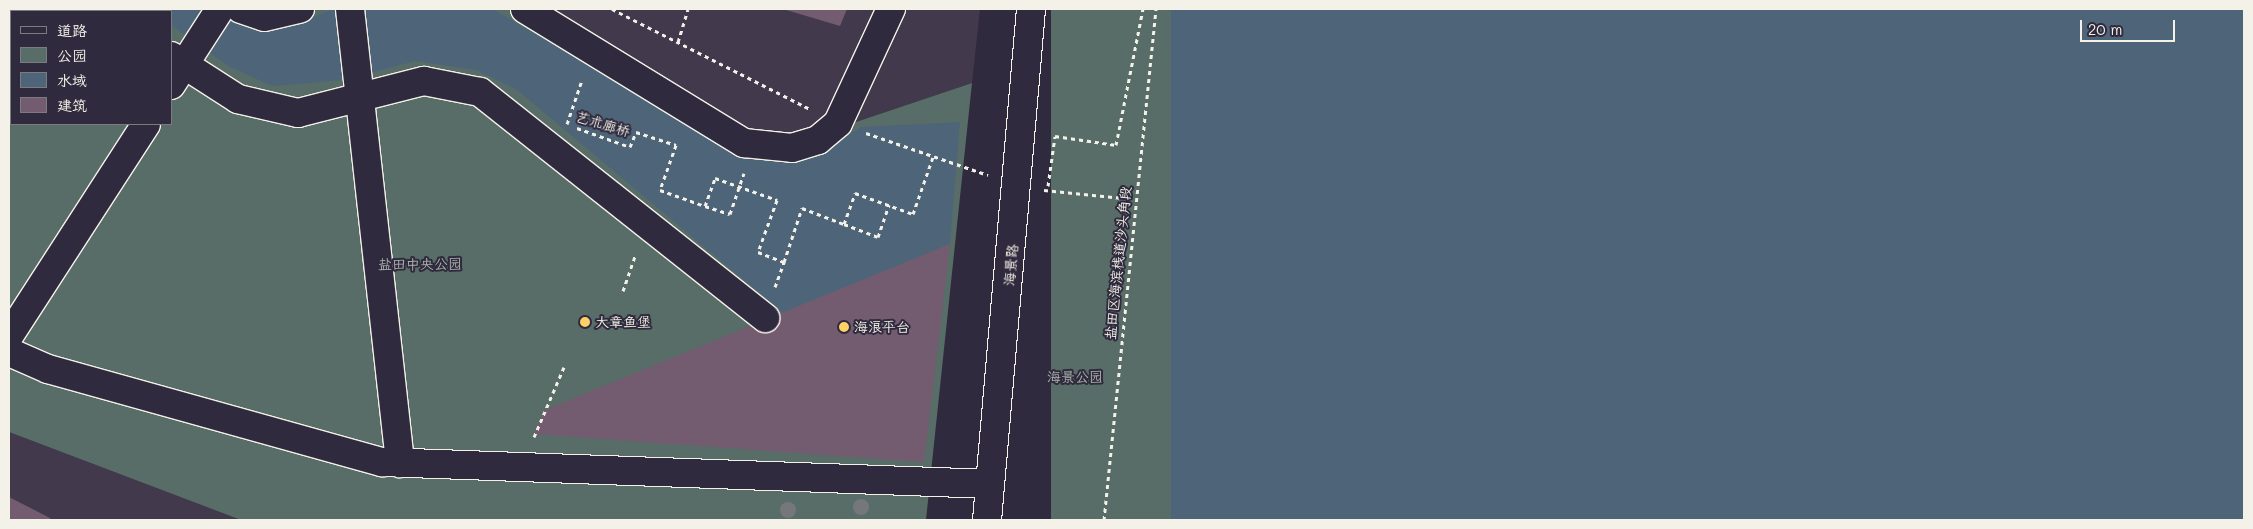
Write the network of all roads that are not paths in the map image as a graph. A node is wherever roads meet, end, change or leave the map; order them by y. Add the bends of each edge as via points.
1 (220, 9) edge
2 (241, 9) edge
3 (300, 9) edge
4 (350, 9) edge
5 (524, 9) edge
6 (891, 9) edge
7 (1031, 9) edge
8 (180, 65) edge
9 (359, 93) junction
10 (145, 125) edge
11 (765, 318) dead end
12 (9, 336) edge
13 (9, 352) edge
14 (400, 463) junction
15 (990, 484) junction
16 (987, 520) edge

1 - 8 street
2 - 3 street via 264,18
4 - 9 street
5 - 6 street via 744,143 792,148 818,140 838,123
7 - 15 street, 海景路
8 - 9 street via 238,99 298,113
9 - 11 street via 424,81 480,92
9 - 14 street
10 - 12 street
13 - 14 street via 58,372 382,462
14 - 15 street
15 - 16 street, 海景路

